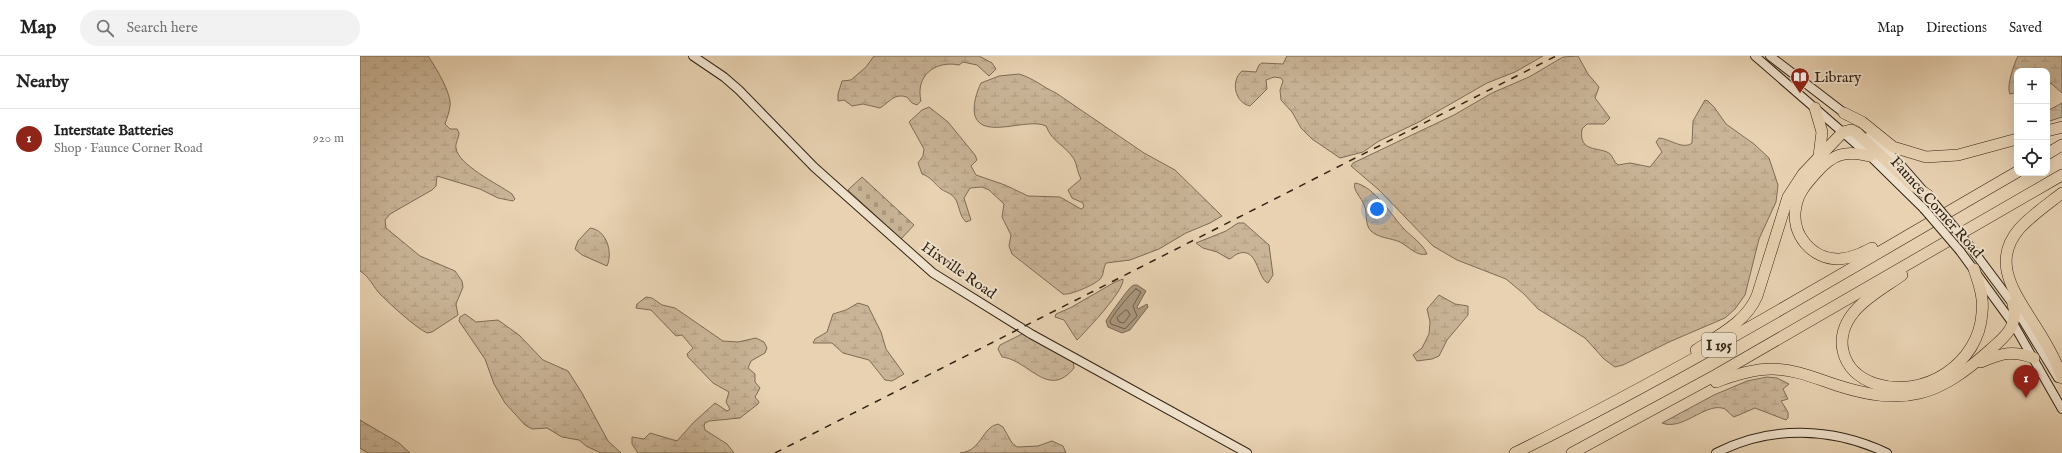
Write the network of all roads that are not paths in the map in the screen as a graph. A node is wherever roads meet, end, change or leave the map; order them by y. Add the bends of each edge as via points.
1 (693, 56) edge
2 (1755, 56) edge
3 (1771, 57) edge
4 (1767, 66) junction
5 (1815, 108) junction
6 (1844, 112) junction
7 (2062, 127) edge
8 (2050, 130) edge
9 (1843, 132) junction
10 (2014, 140) edge
11 (2062, 146) edge
12 (2050, 152) edge
13 (1870, 156) junction
14 (1818, 157) junction
15 (2014, 174) edge
16 (2062, 175) edge
17 (2062, 193) edge
18 (1931, 199) junction
19 (1918, 229) junction
20 (1944, 244) junction
21 (1974, 269) junction
22 (2013, 304) junction
23 (2014, 325) junction
24 (2034, 358) junction
25 (1970, 367) junction
26 (2062, 378) edge
27 (2062, 383) edge
28 (1640, 389) junction
29 (1685, 392) junction
30 (2062, 409) edge
31 (1247, 453) edge
32 (1515, 453) edge
33 (1572, 453) edge
34 (1716, 453) edge
35 (1886, 453) edge

1 - 31 main road, Hixville Road via 739,90 814,167 933,273 1031,334
2 - 4 main road, Faunce Corner Road
3 - 4 main road
3 - 6 main road, Faunce Corner Road
4 - 5 main road, Faunce Corner Road
5 - 9 main road, Faunce Corner Road
5 - 14 highway via 1822,132
6 - 10 highway via 1862,122 1893,148 1926,157 1950,157
6 - 18 main road, Faunce Corner Road via 1885,149
7 - 8 highway
9 - 13 main road, Faunce Corner Road
9 - 14 highway
9 - 18 highway via 1851,130 1857,133 1912,185
11 - 12 highway
13 - 19 highway via 1835,156 1824,164 1806,185 1794,213 1795,224 1802,240 1822,256 1844,259
13 - 21 main road, Faunce Corner Road, bridge via 1924,209
14 - 28 highway via 1788,197 1757,296 1748,312 1735,324
15 - 19 highway, I 195
16 - 20 highway, I 195
17 - 26 highway via 2020,227 2011,242 2006,265 2012,288 2041,335
18 - 22 main road, Faunce Corner Road, bridge
19 - 28 highway, I 195
20 - 21 highway via 1866,301 1850,317 1844,328 1842,345 1847,361 1856,374 1878,384 1903,388 1933,380 1956,366 1974,344 1981,324 1982,298
20 - 29 highway, I 195
21 - 23 main road, Faunce Corner Road
22 - 23 highway
22 - 27 main road, Faunce Corner Road
23 - 24 main road, Faunce Corner Road
23 - 25 highway via 1993,348
24 - 25 highway via 2011,352
24 - 30 main road, Faunce Corner Road
25 - 29 highway via 1939,388 1909,395 1866,393 1794,372 1772,369 1743,372
28 - 32 highway, I 195
29 - 33 highway, I 195
34 - 35 main road via 1771,434 1800,432 1828,433 1865,443

